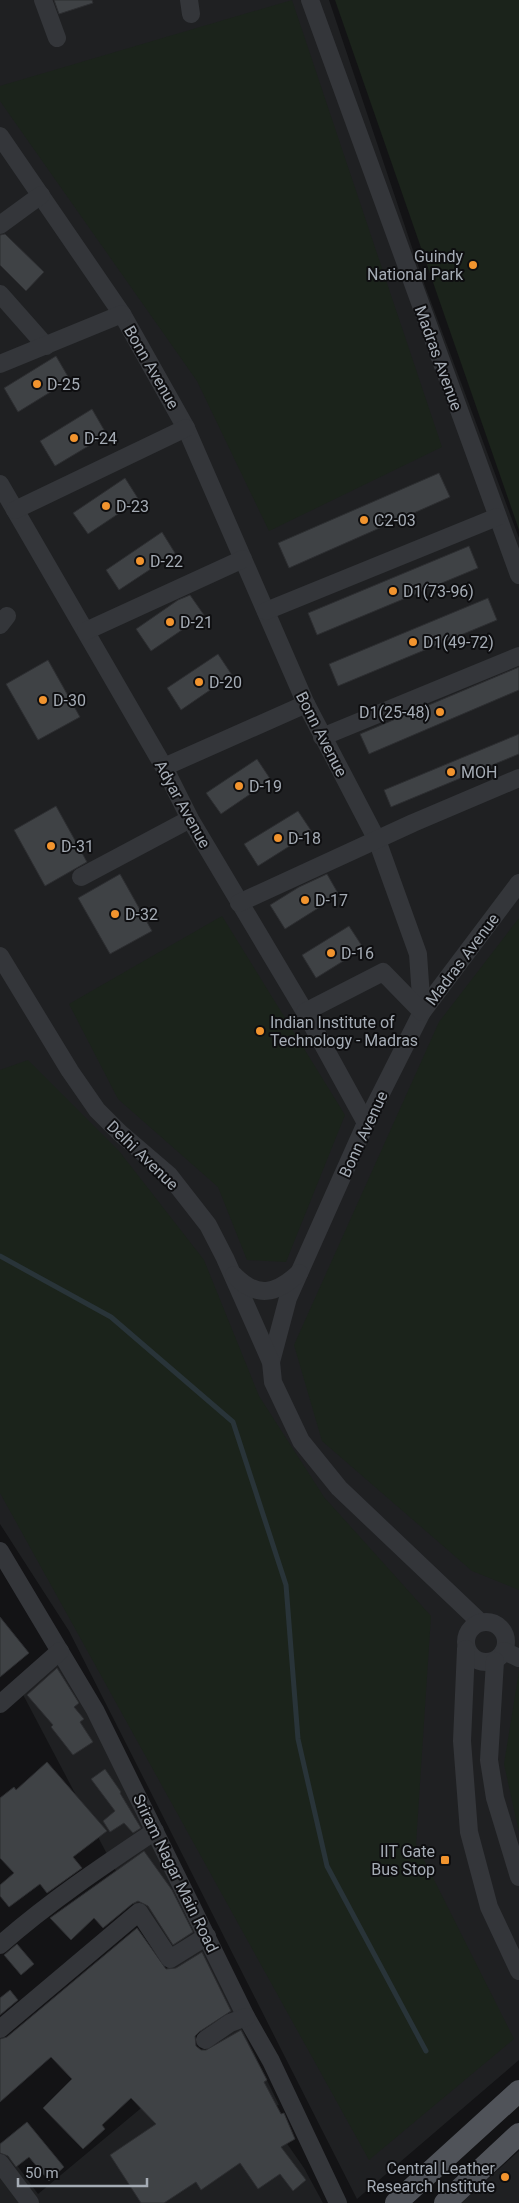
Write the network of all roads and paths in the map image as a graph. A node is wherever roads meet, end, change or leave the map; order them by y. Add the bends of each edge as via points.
1 (43, 0) edge
2 (310, 0) edge
3 (57, 38) dead end
4 (3, 144) edge
5 (41, 194) junction
6 (0, 225) edge
7 (0, 294) edge
8 (122, 314) junction
9 (46, 346) junction
10 (0, 364) edge
11 (186, 428) junction
12 (0, 484) edge
13 (15, 510) junction
14 (497, 517) junction
15 (243, 559) junction
16 (519, 575) edge
17 (266, 611) junction
18 (86, 631) junction
19 (519, 656) edge
20 (306, 704) junction
21 (322, 737) junction
22 (164, 767) junction
23 (519, 778) edge
24 (190, 819) junction
25 (377, 840) junction
26 (81, 878) dead end
27 (519, 883) edge
28 (239, 903) junction
29 (0, 956) edge
30 (305, 1012) junction
31 (422, 1012) junction
32 (366, 1123) junction
33 (231, 1272) junction
34 (300, 1273) junction
35 (271, 1362) junction
36 (0, 1552) edge
37 (480, 1622) junction
38 (508, 1647) edge
39 (466, 1649) junction
40 (60, 1651) junction
41 (0, 1704) edge
42 (155, 1831) junction
43 (517, 1865) edge
44 (207, 1936) junction
45 (0, 1945) edge
46 (519, 1971) edge
47 (246, 2018) junction
48 (0, 2029) edge
49 (205, 2040) dead end
50 (517, 2094) edge
51 (519, 2134) edge
52 (0, 2163) edge
53 (30, 2203) edge
54 (338, 2203) edge
55 (396, 2203) edge
56 (445, 2203) edge

1 - 3 street
2 - 14 street, Madras Avenue
4 - 5 street, Bonn Avenue
5 - 6 street
5 - 8 street, Bonn Avenue
7 - 9 street
8 - 9 street
8 - 11 street, Bonn Avenue
9 - 10 street
11 - 13 street
11 - 15 street, Bonn Avenue
12 - 13 street, Adyar Avenue
13 - 18 street, Adyar Avenue
14 - 16 street, Madras Avenue
14 - 17 street
15 - 17 street, Bonn Avenue
15 - 18 street
17 - 20 street, Bonn Avenue
18 - 22 street, Adyar Avenue
19 - 21 street
20 - 21 street, Bonn Avenue
20 - 22 street
21 - 25 street, Bonn Avenue
22 - 24 street, Adyar Avenue
23 - 25 street
24 - 26 street
24 - 28 street, Adyar Avenue
25 - 28 street
25 - 31 street, Bonn Avenue via 418,954
27 - 31 street, Madras Avenue
28 - 30 street, Adyar Avenue
29 - 33 street, Delhi Avenue via 70,1072 97,1110 169,1175 208,1226
30 - 31 street via 383,972
30 - 32 street, Adyar Avenue
31 - 32 street, Bonn Avenue
32 - 34 street, Bonn Avenue
33 - 34 street via 246,1287 267,1292
33 - 35 street, Delhi Avenue
34 - 35 street, Bonn Avenue via 288,1298
35 - 37 street via 273,1382 301,1441 339,1488
36 - 40 street, Sriram Nagar Main Road
37 - 38 street via 492,1622 502,1629
37 - 39 street via 469,1630
38 - 39 street via 481,1662
38 - 43 street via 489,1760 495,1798
39 - 46 street via 462,1741 469,1832 489,1907
40 - 41 street
40 - 42 street, Sriram Nagar Main Road via 95,1710
42 - 44 street, Sriram Nagar Main Road
42 - 45 street via 98,1868
44 - 47 street, Sriram Nagar Main Road
44 - 48 street via 170,1959 139,1912
47 - 49 street
47 - 54 street, Sriram Nagar Main Road via 271,2061
50 - 55 main road
51 - 56 main road
52 - 53 street

